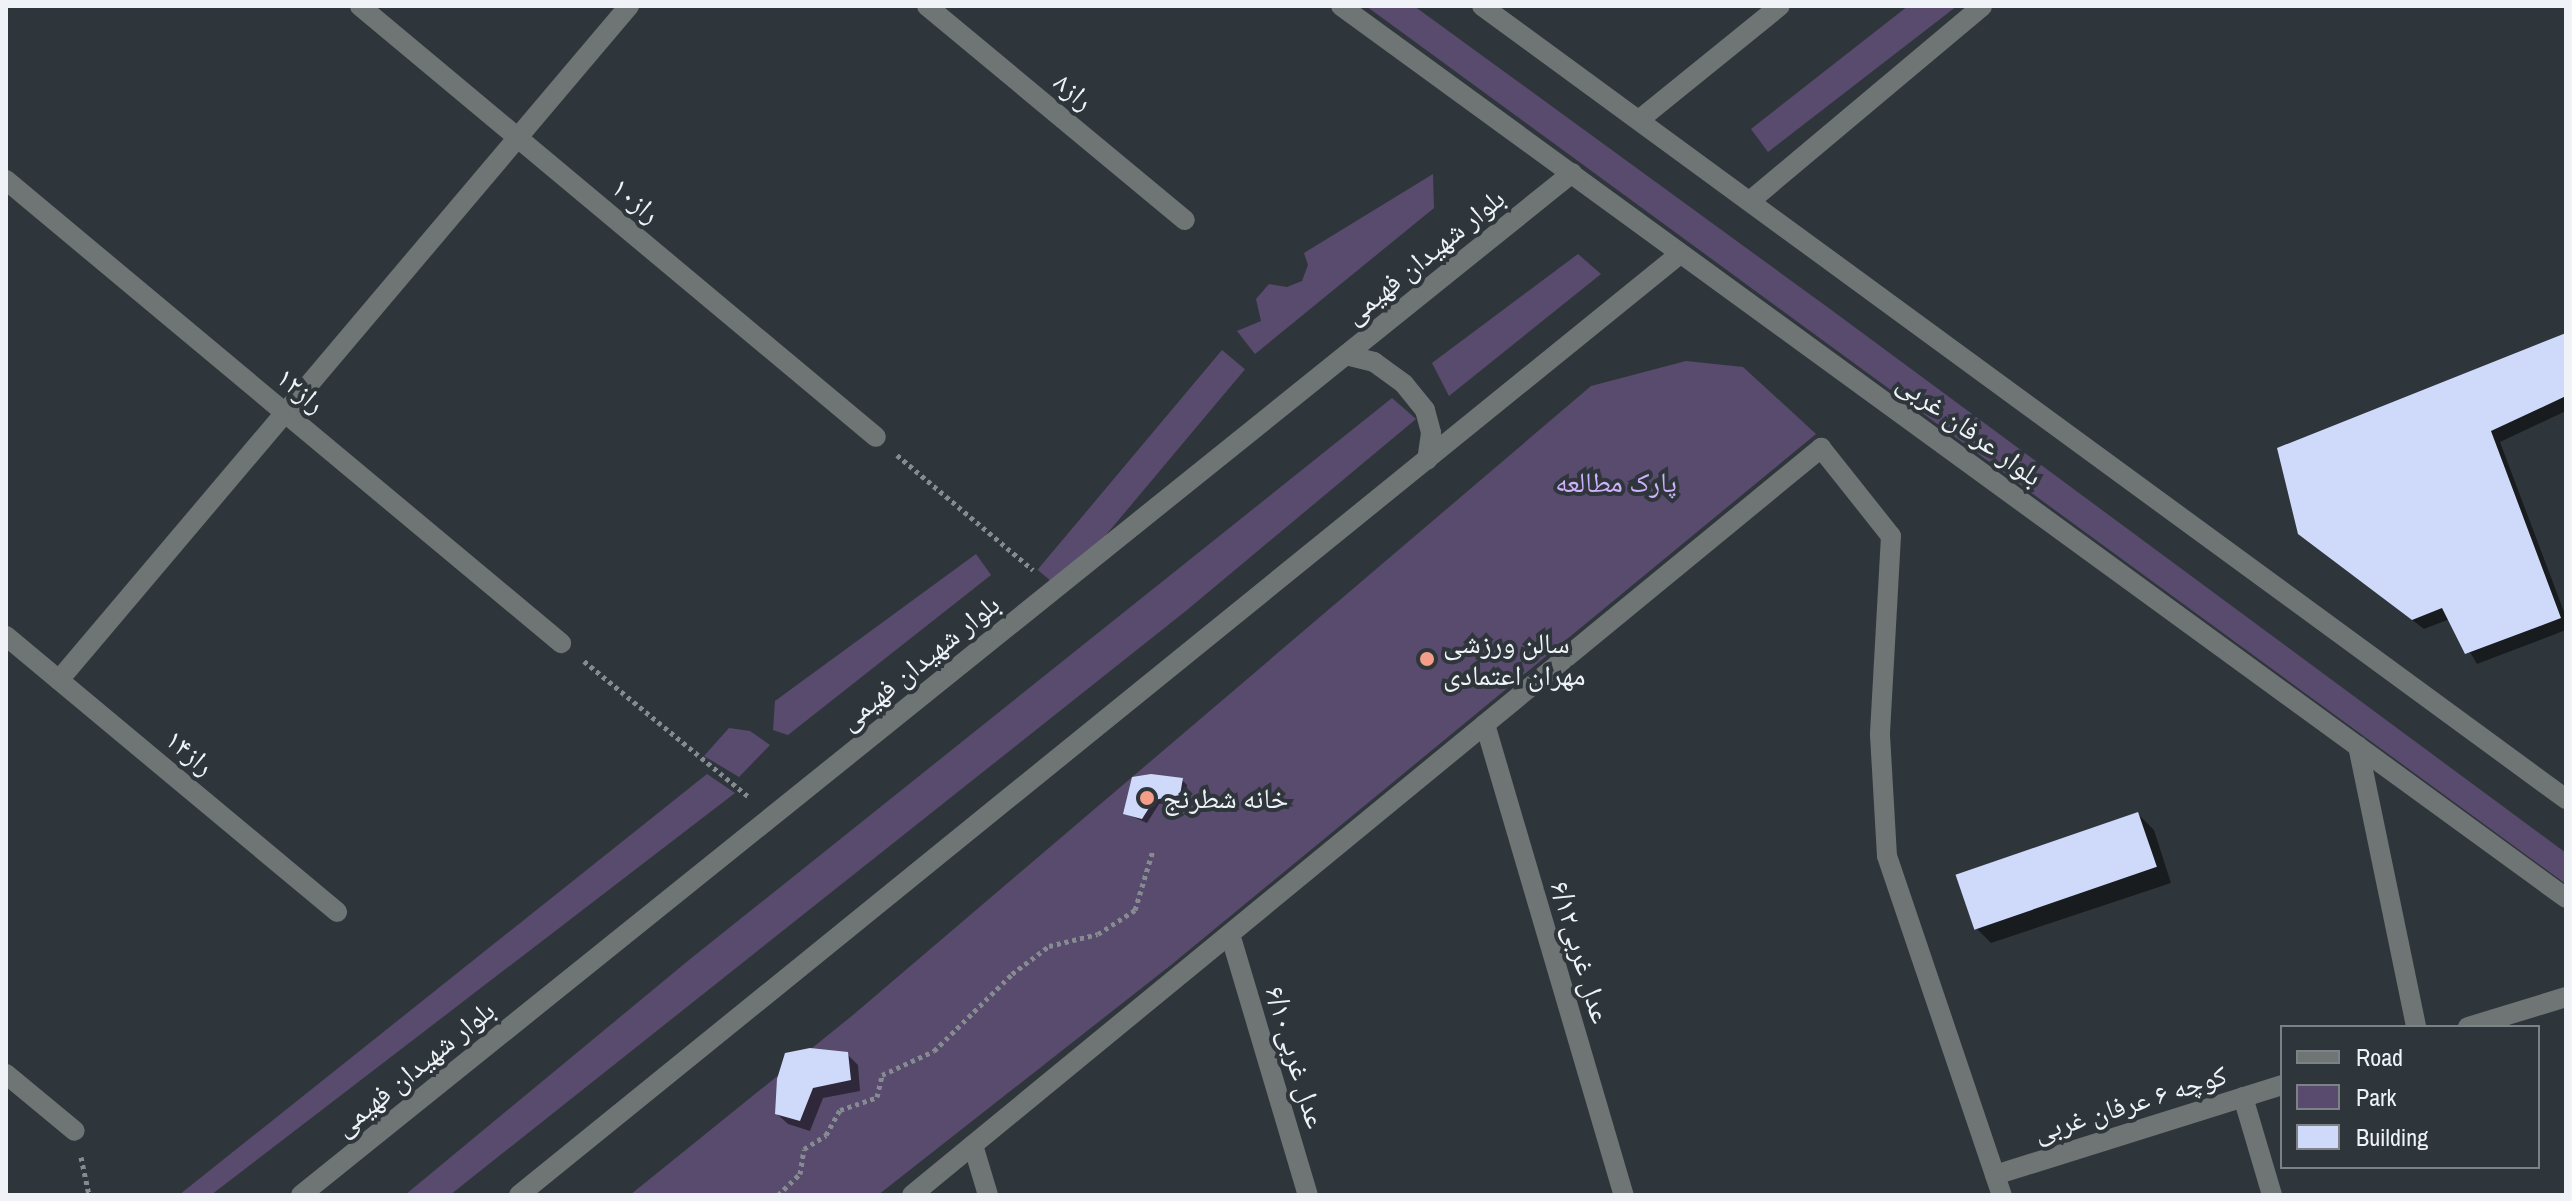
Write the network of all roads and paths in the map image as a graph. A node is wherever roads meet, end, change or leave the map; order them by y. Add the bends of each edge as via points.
1 (360, 6) edge
2 (629, 6) edge
3 (927, 6) edge
4 (1341, 6) edge
5 (1482, 6) edge
6 (1780, 6) edge
7 (1982, 6) edge
8 (1639, 120) junction
9 (518, 138) junction
10 (1572, 173) junction
11 (6, 180) edge
12 (1750, 201) junction
13 (1185, 220) dead end
14 (1680, 254) junction
15 (1346, 355) junction
16 (285, 413) junction
17 (876, 437) joint
18 (1427, 460) junction
19 (1055, 589) junction
20 (6, 636) edge
21 (561, 643) joint
22 (59, 680) junction
23 (1485, 724) junction
24 (2358, 746) junction
25 (2566, 799) edge
26 (773, 816) junction
27 (1153, 850) dead end
28 (2566, 898) edge
29 (337, 912) dead end
30 (1230, 934) junction
31 (2566, 997) edge
32 (2416, 1025) edge
33 (2475, 1025) edge
34 (6, 1074) edge
35 (2280, 1086) edge
36 (2243, 1097) junction
37 (75, 1131) dead end
38 (973, 1145) junction
39 (1995, 1175) junction
40 (301, 1195) edge
41 (519, 1195) edge
42 (778, 1195) edge
43 (912, 1195) edge
44 (988, 1195) edge
45 (1308, 1195) edge
46 (1624, 1195) edge
47 (2002, 1195) edge
48 (2272, 1195) edge

1 - 9 street, راز۱۰
2 - 9 street
3 - 13 street, راز۸
4 - 10 street, بلوار عرفان غربی
5 - 8 street, بلوار عرفان غربی
6 - 8 street
7 - 12 street
8 - 12 street, بلوار عرفان غربی
9 - 16 street
9 - 17 street, راز۱۰
10 - 14 street, بلوار عرفان غربی
10 - 15 street, بلوار شهیدان فهیمی
11 - 16 street, راز۱۲
12 - 25 street, بلوار عرفان غربی
14 - 18 street
14 - 24 street, بلوار عرفان غربی
15 - 18 street via 1374,362 1425,410 1431,433
15 - 19 street, بلوار شهیدان فهیمی
16 - 21 street, راز۱۲
16 - 22 street
17 - 19 path
18 - 41 street
19 - 26 street, بلوار شهیدان فهیمی
20 - 22 street, راز۱۴
21 - 26 path
22 - 29 street, راز۱۴
23 - 30 street
23 - 39 street via 1821,448 1891,536 1880,735 1887,856
23 - 46 street, ۶/۱۲عدل غربی
24 - 28 street, بلوار عرفان غربی
24 - 32 street
26 - 40 street, بلوار شهیدان فهیمی
27 - 42 path via 1135,910 1098,934 1049,946 1012,974 934,1051 882,1075 877,1097 840,1110 826,1135 804,1149 800,1174
30 - 38 street
30 - 45 street, ۶/۱۰عدل غربی
31 - 33 street
34 - 37 street
35 - 36 street, کوچه ۶ عرفان غربی
36 - 39 street, کوچه ۶ عرفان غربی
36 - 48 street
38 - 43 street
38 - 44 street
39 - 47 street

